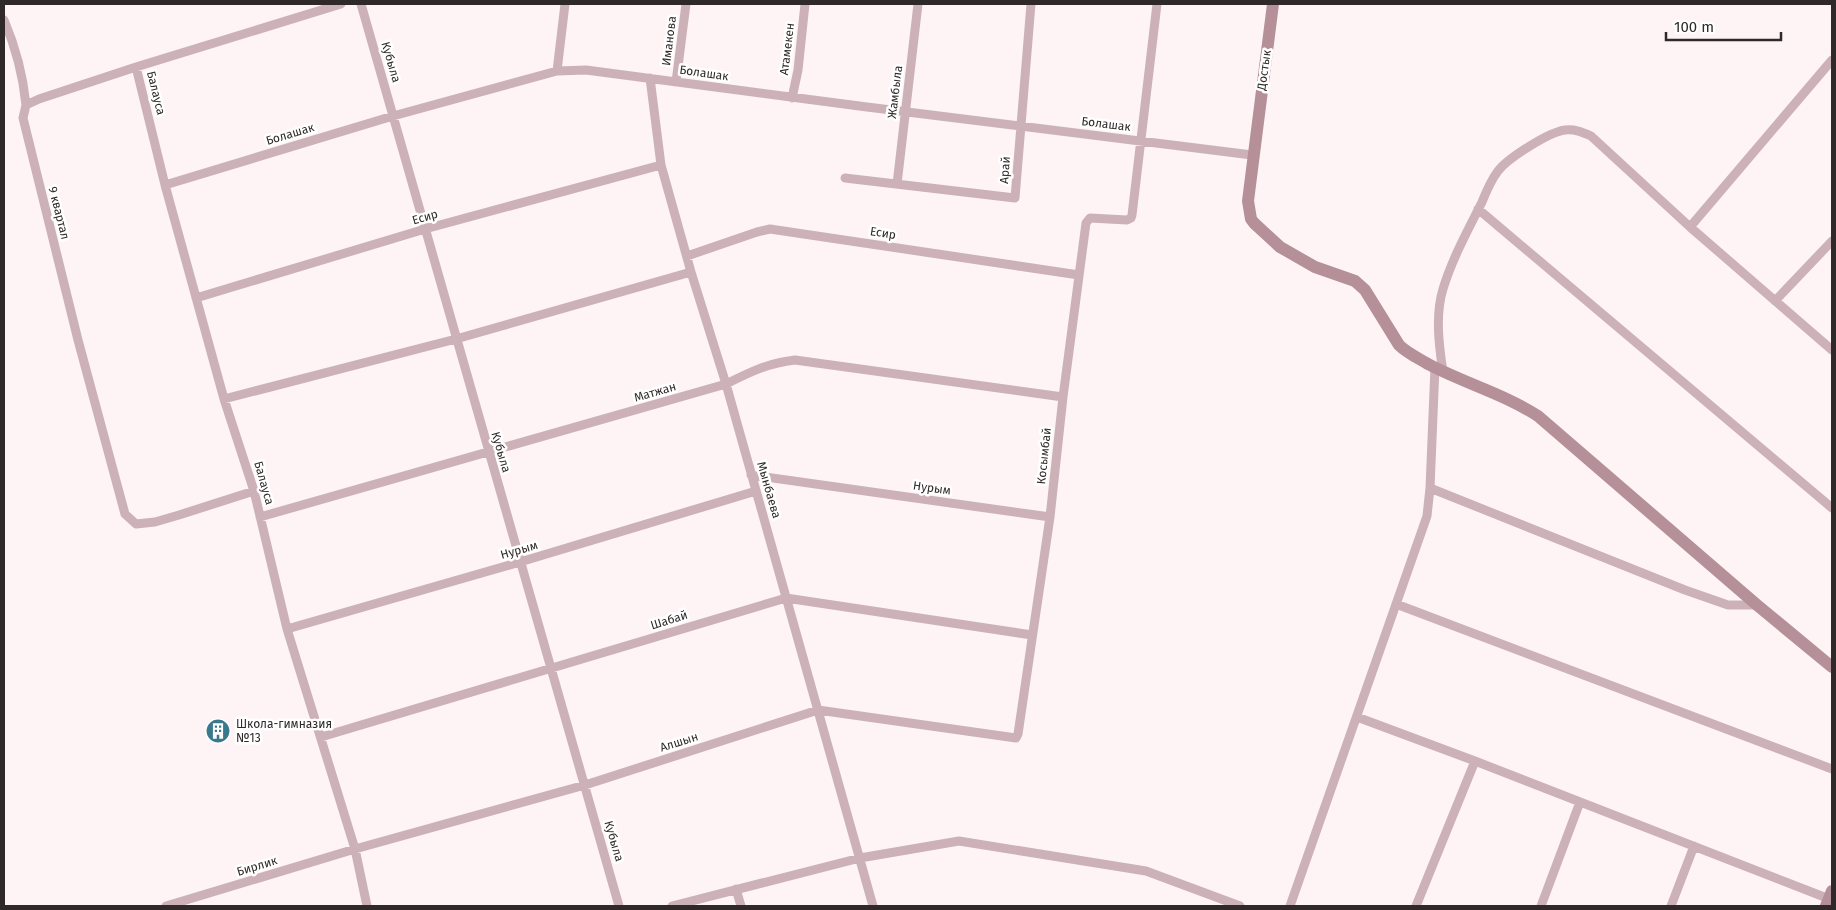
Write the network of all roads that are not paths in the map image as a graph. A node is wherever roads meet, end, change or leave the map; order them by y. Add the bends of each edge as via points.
1 (341, 4) edge
2 (361, 4) edge
3 (565, 4) edge
4 (686, 4) edge
5 (805, 4) edge
6 (918, 4) edge
7 (1032, 4) edge
8 (1157, 4) edge
9 (1273, 4) edge
10 (4, 20) edge
11 (1832, 60) edge
12 (136, 67) junction
13 (557, 71) junction
14 (650, 78) junction
15 (676, 82) junction
16 (792, 98) junction
17 (26, 105) junction
18 (905, 112) junction
19 (393, 116) junction
20 (1021, 127) junction
21 (1141, 141) junction
22 (1252, 155) junction
23 (662, 165) junction
24 (845, 178) dead end
25 (898, 184) junction
26 (165, 185) junction
27 (1478, 208) junction
28 (1690, 227) junction
29 (425, 229) junction
30 (1832, 241) edge
31 (687, 256) junction
32 (691, 272) junction
33 (1079, 275) junction
34 (196, 298) junction
35 (1775, 301) junction
36 (456, 339) junction
37 (1832, 350) edge
38 (1439, 370) junction
39 (726, 384) junction
40 (1063, 397) junction
41 (224, 399) junction
42 (488, 452) junction
43 (751, 475) junction
44 (1430, 488) junction
45 (254, 491) junction
46 (756, 491) junction
47 (1832, 508) edge
48 (260, 517) junction
49 (1050, 518) junction
50 (520, 562) junction
51 (786, 598) junction
52 (1396, 604) junction
53 (1758, 605) junction
54 (287, 629) junction
55 (1032, 635) junction
56 (1832, 667) edge
57 (551, 669) junction
58 (818, 710) junction
59 (1357, 716) junction
60 (320, 737) junction
61 (1016, 738) joint
62 (1475, 761) junction
63 (1832, 769) edge
64 (585, 785) junction
65 (1580, 802) junction
66 (1694, 846) junction
67 (355, 849) junction
68 (860, 858) junction
69 (736, 889) junction
70 (1830, 899) edge
71 (166, 906) edge
72 (368, 906) edge
73 (619, 906) edge
74 (672, 906) edge
75 (741, 906) edge
76 (873, 906) edge
77 (1240, 906) edge
78 (1290, 906) edge
79 (1416, 906) edge
80 (1541, 906) edge
81 (1671, 906) edge

1 - 12 street
2 - 19 street, Кубыла
3 - 13 street
4 - 15 street, Иманова
5 - 16 street, Атамекен
6 - 18 street, Жамбыла
7 - 20 street, Арай
8 - 21 street
9 - 22 street, Достык
10 - 17 street, 9 квартал via 23,76
11 - 28 street
12 - 17 street
12 - 26 street, Балауса
13 - 14 street, Болашак via 586,70
13 - 19 street, Болашак
14 - 15 street, Болашак
14 - 23 street, Мынбаева
15 - 16 street, Болашак
16 - 18 street, Болашак
17 - 45 street, 9 квартал via 23,118 26,133 125,514 136,524 155,522
18 - 20 street, Болашак
18 - 25 street, Жамбыла
19 - 26 street, Болашак
19 - 29 street, Кубыла
20 - 21 street, Болашак
20 - 25 street, Арай via 1015,198
21 - 22 street, Болашак
21 - 33 street, Косымбай via 1130,218 1087,220
22 - 38 street, Достык via 1248,201 1254,223 1280,247 1314,267 1355,281 1365,290 1399,345
23 - 29 street, Есир
23 - 31 street, Мынбаева
24 - 25 street, Арай
26 - 34 street, Балауса
27 - 28 street via 1504,163 1554,134 1565,130 1580,131 1591,136
27 - 38 street via 1443,289
27 - 47 street
28 - 35 street
29 - 34 street, Есир
29 - 36 street, Кубыла
30 - 35 street
31 - 32 street, Мынбаева
31 - 33 street, Есир via 770,229
32 - 36 street
32 - 39 street, Мынбаева
33 - 40 street, Косымбай
34 - 41 street, Балауса
35 - 37 street
36 - 41 street
36 - 42 street, Кубыла
38 - 44 street
38 - 53 street, Достык via 1538,416
39 - 40 street, Матжан via 760,367 795,360
39 - 42 street, Матжан
39 - 43 street, Мынбаева
40 - 49 street, Косымбай
41 - 45 street, Балауса
42 - 48 street, Матжан
42 - 50 street, Кубыла
43 - 46 street, Мынбаева
43 - 49 street, Нурым
44 - 52 street via 1427,516
44 - 53 street via 1693,593 1728,605
45 - 48 street, Балауса
46 - 50 street, Нурым
46 - 51 street, Мынбаева
48 - 54 street, Балауса
49 - 55 street, Косымбай
50 - 54 street, Нурым
50 - 57 street, Кубыла
51 - 55 street, Шабай
51 - 57 street, Шабай
51 - 58 street, Мынбаева
52 - 59 street
52 - 63 street
53 - 56 street, Достык
54 - 60 street, Балауса
55 - 61 street, Косымбай
57 - 60 street, Шабай
57 - 64 street, Кубыла
58 - 61 street, Алшын
58 - 64 street, Алшын
58 - 68 street, Мынбаева
59 - 62 street
59 - 78 street
60 - 67 street, Балауса
62 - 65 street
62 - 79 street
64 - 67 street, Алшын
64 - 73 street, Кубыла
65 - 66 street
65 - 80 street
66 - 70 street
66 - 81 street
67 - 71 street, Бирлик
67 - 72 street, Балауса
68 - 69 street
68 - 76 street, Мынбаева
68 - 77 street via 959,841 1146,871
69 - 74 street
69 - 75 street

